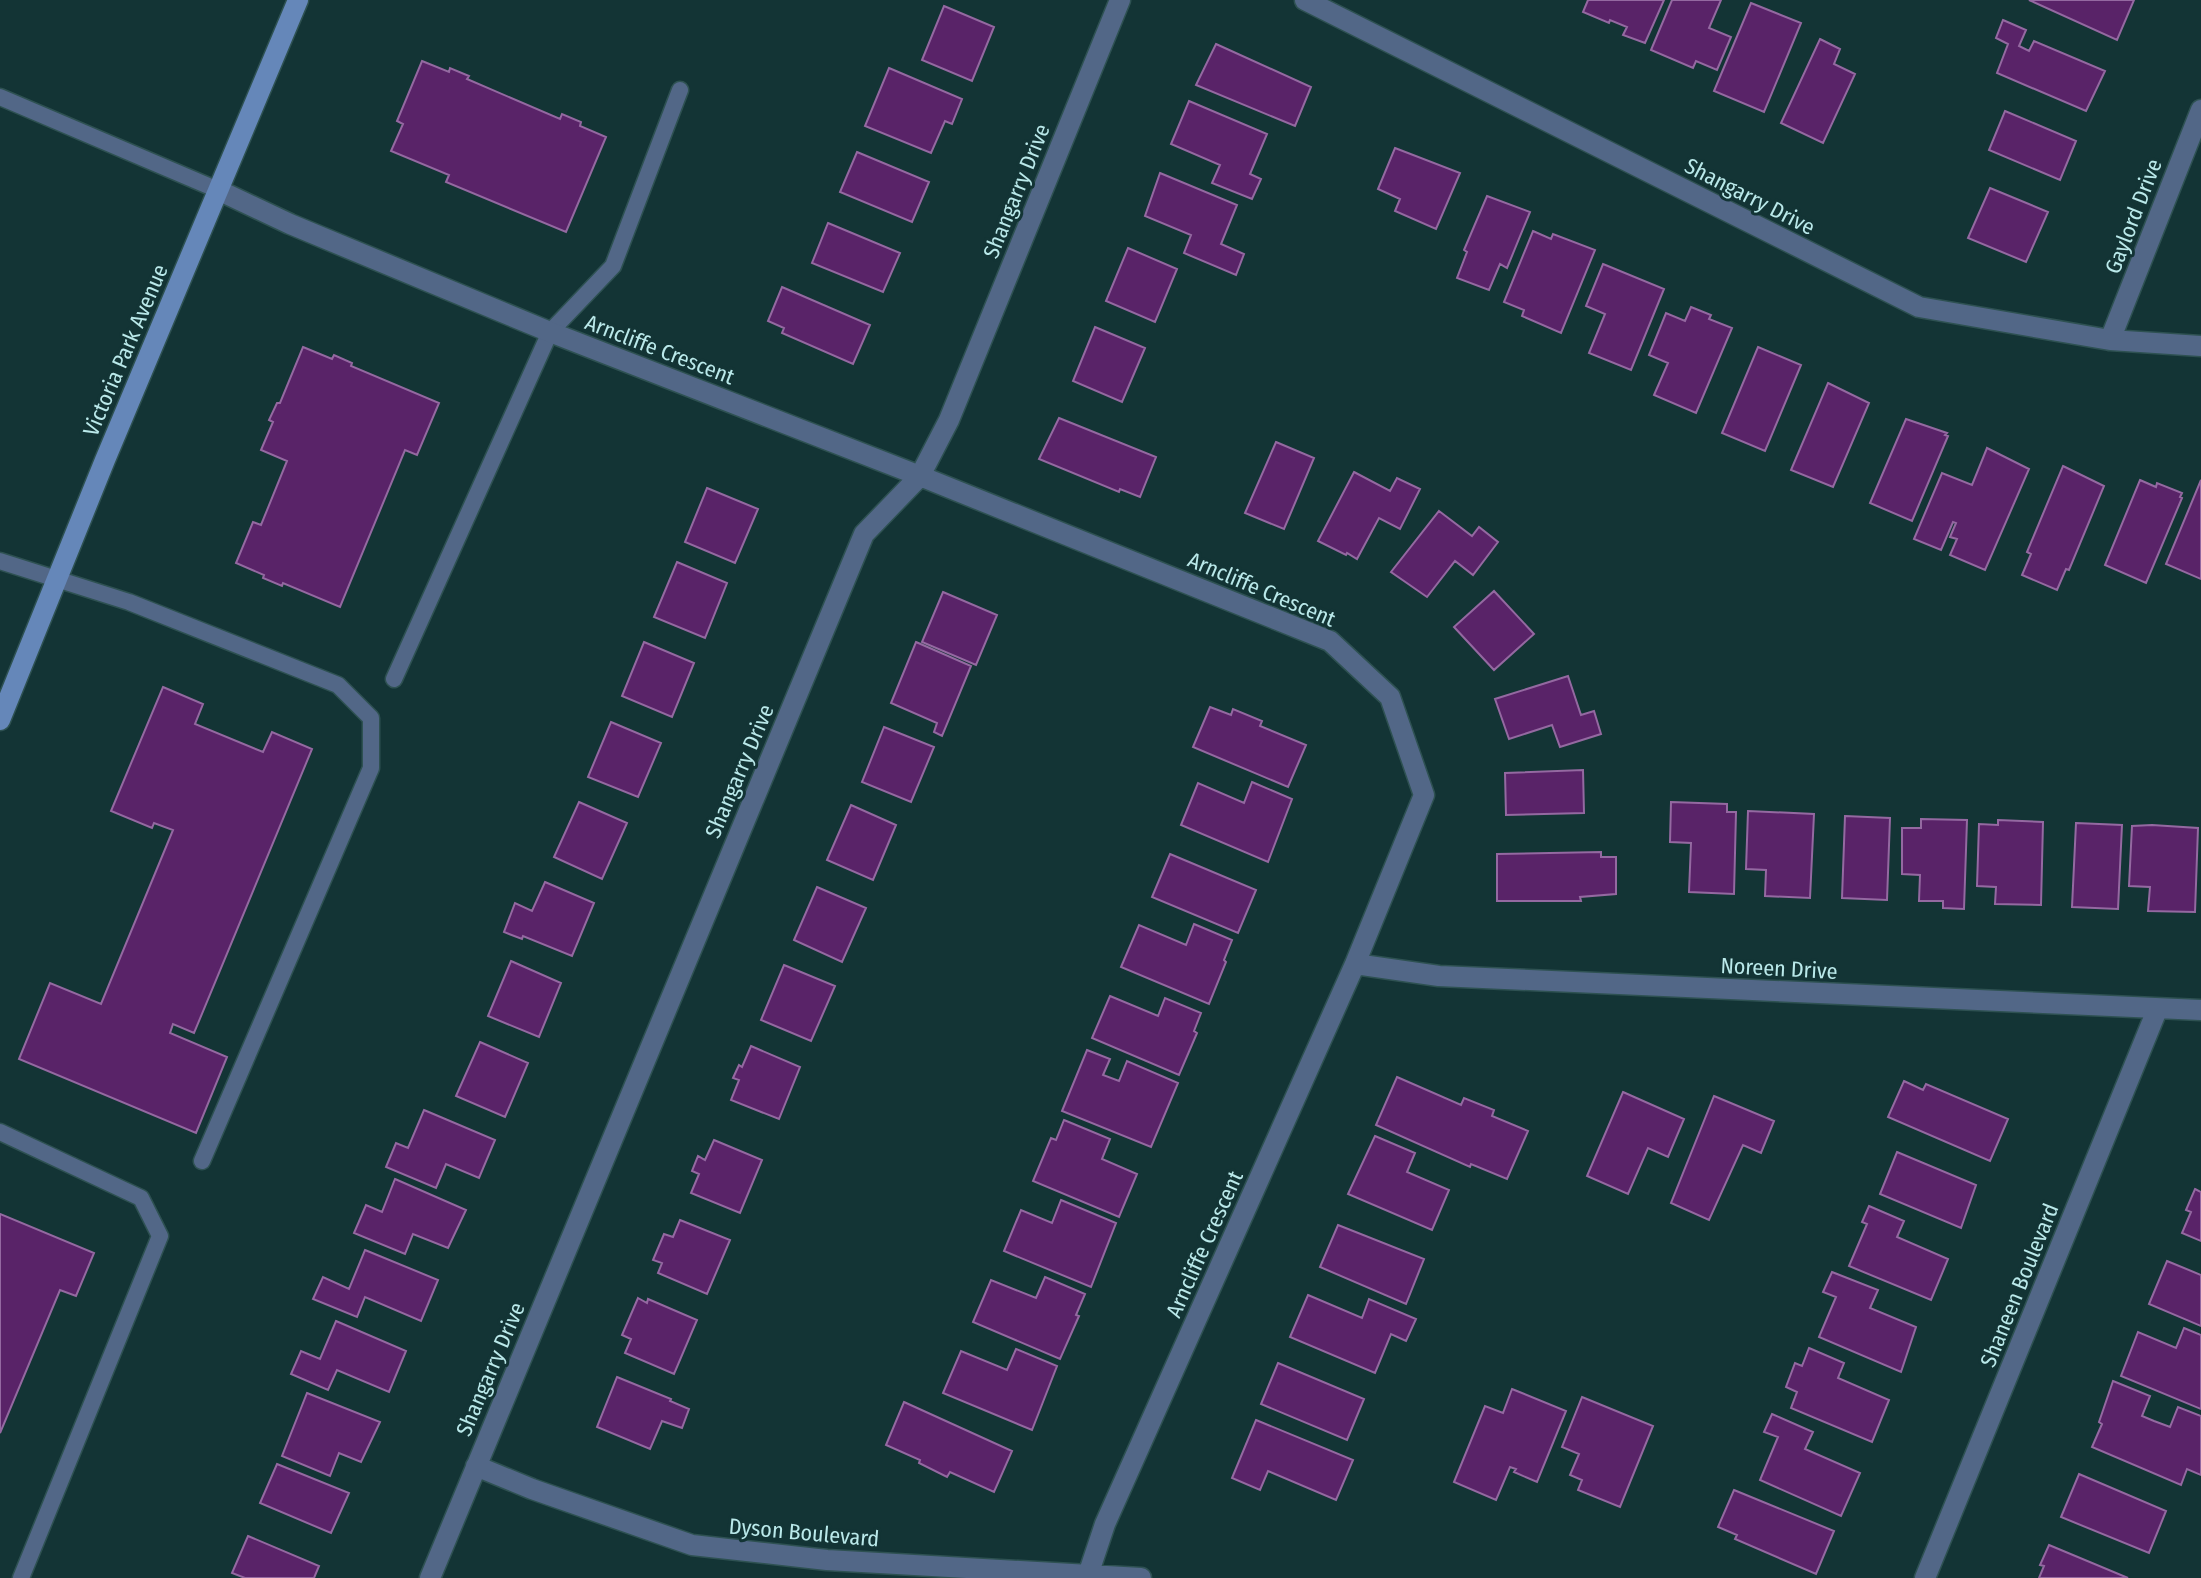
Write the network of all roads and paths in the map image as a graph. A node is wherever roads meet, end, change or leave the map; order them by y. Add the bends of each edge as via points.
1 (298, 0) edge
2 (1120, 0) edge
3 (1305, 0) edge
4 (680, 90) dead end
5 (0, 97) edge
6 (2201, 110) edge
7 (218, 190) junction
8 (550, 332) junction
9 (2110, 340) junction
10 (2201, 346) edge
11 (920, 476) junction
12 (0, 561) edge
13 (57, 579) junction
14 (394, 679) dead end
15 (0, 720) edge
16 (1355, 964) junction
17 (2157, 1010) junction
18 (2201, 1010) edge
19 (0, 1132) edge
20 (202, 1161) dead end
21 (476, 1466) junction
22 (1088, 1575) junction
23 (21, 1578) edge
24 (430, 1578) edge
25 (1141, 1578) edge
26 (1925, 1578) edge

1 - 7 main road, Victoria Park Avenue
2 - 11 street, Shangarry Drive via 949,420
3 - 9 street, Shangarry Drive via 1919,307
4 - 8 lane via 613,266
5 - 7 lane
6 - 9 street, Gaylord Drive
7 - 8 street, Arncliffe Crescent
7 - 13 main road, Victoria Park Avenue
8 - 11 street, Arncliffe Crescent
8 - 14 lane
9 - 10 street, Shangarry Drive
11 - 16 street, Arncliffe Crescent via 1330,641 1390,697 1424,795
11 - 21 street, Shangarry Drive via 864,534
12 - 13 lane
13 - 15 main road, Victoria Park Avenue
13 - 20 lane via 338,685 371,718 371,768
16 - 17 street, Noreen Drive via 1439,976
16 - 22 street, Arncliffe Crescent via 1105,1524
17 - 18 street, Noreen Drive
17 - 26 street, Shaneen Boulevard
19 - 23 lane via 141,1198 160,1236
21 - 22 street, Dyson Boulevard via 692,1545 827,1560
21 - 24 street, Shangarry Drive
22 - 25 street, Dyson Boulevard

